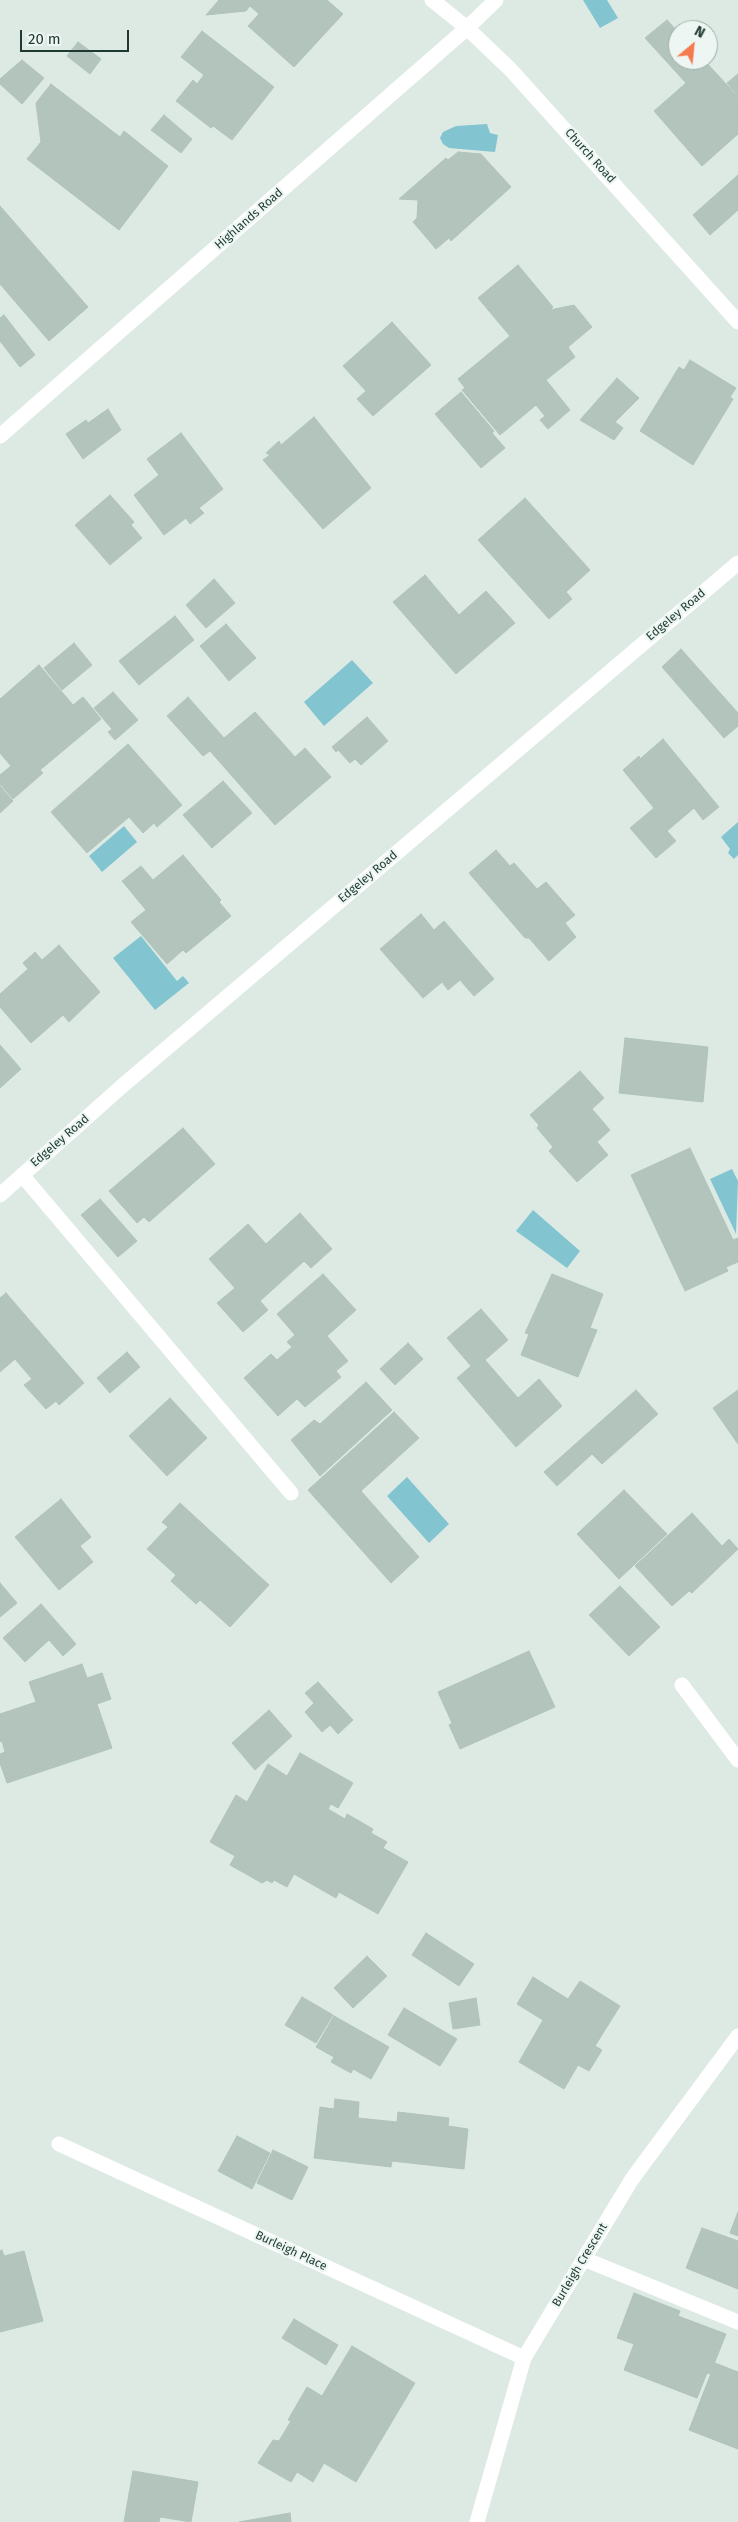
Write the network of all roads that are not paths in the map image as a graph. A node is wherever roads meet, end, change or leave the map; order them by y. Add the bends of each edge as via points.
1 (432, 0) edge
2 (496, 0) edge
3 (468, 28) junction
4 (738, 322) edge
5 (0, 436) edge
6 (738, 563) edge
7 (22, 1175) junction
8 (2, 1190) edge
9 (291, 1493) dead end
10 (682, 1685) dead end
11 (738, 1760) edge
12 (738, 2036) edge
13 (59, 2144) dead end
14 (584, 2259) junction
15 (738, 2322) edge
16 (524, 2358) junction
17 (477, 2522) edge

1 - 3 street, Church Road
2 - 3 street, Highlands Road
3 - 4 street, Church Road via 549,110
3 - 5 street, Highlands Road
6 - 7 street, Edgeley Road
7 - 8 street, Edgeley Road
7 - 9 street
10 - 11 street
12 - 14 street, Burleigh Crescent via 632,2179
13 - 16 street, Burleigh Place
14 - 15 street
14 - 16 street, Burleigh Crescent
16 - 17 street, Burleigh Crescent

